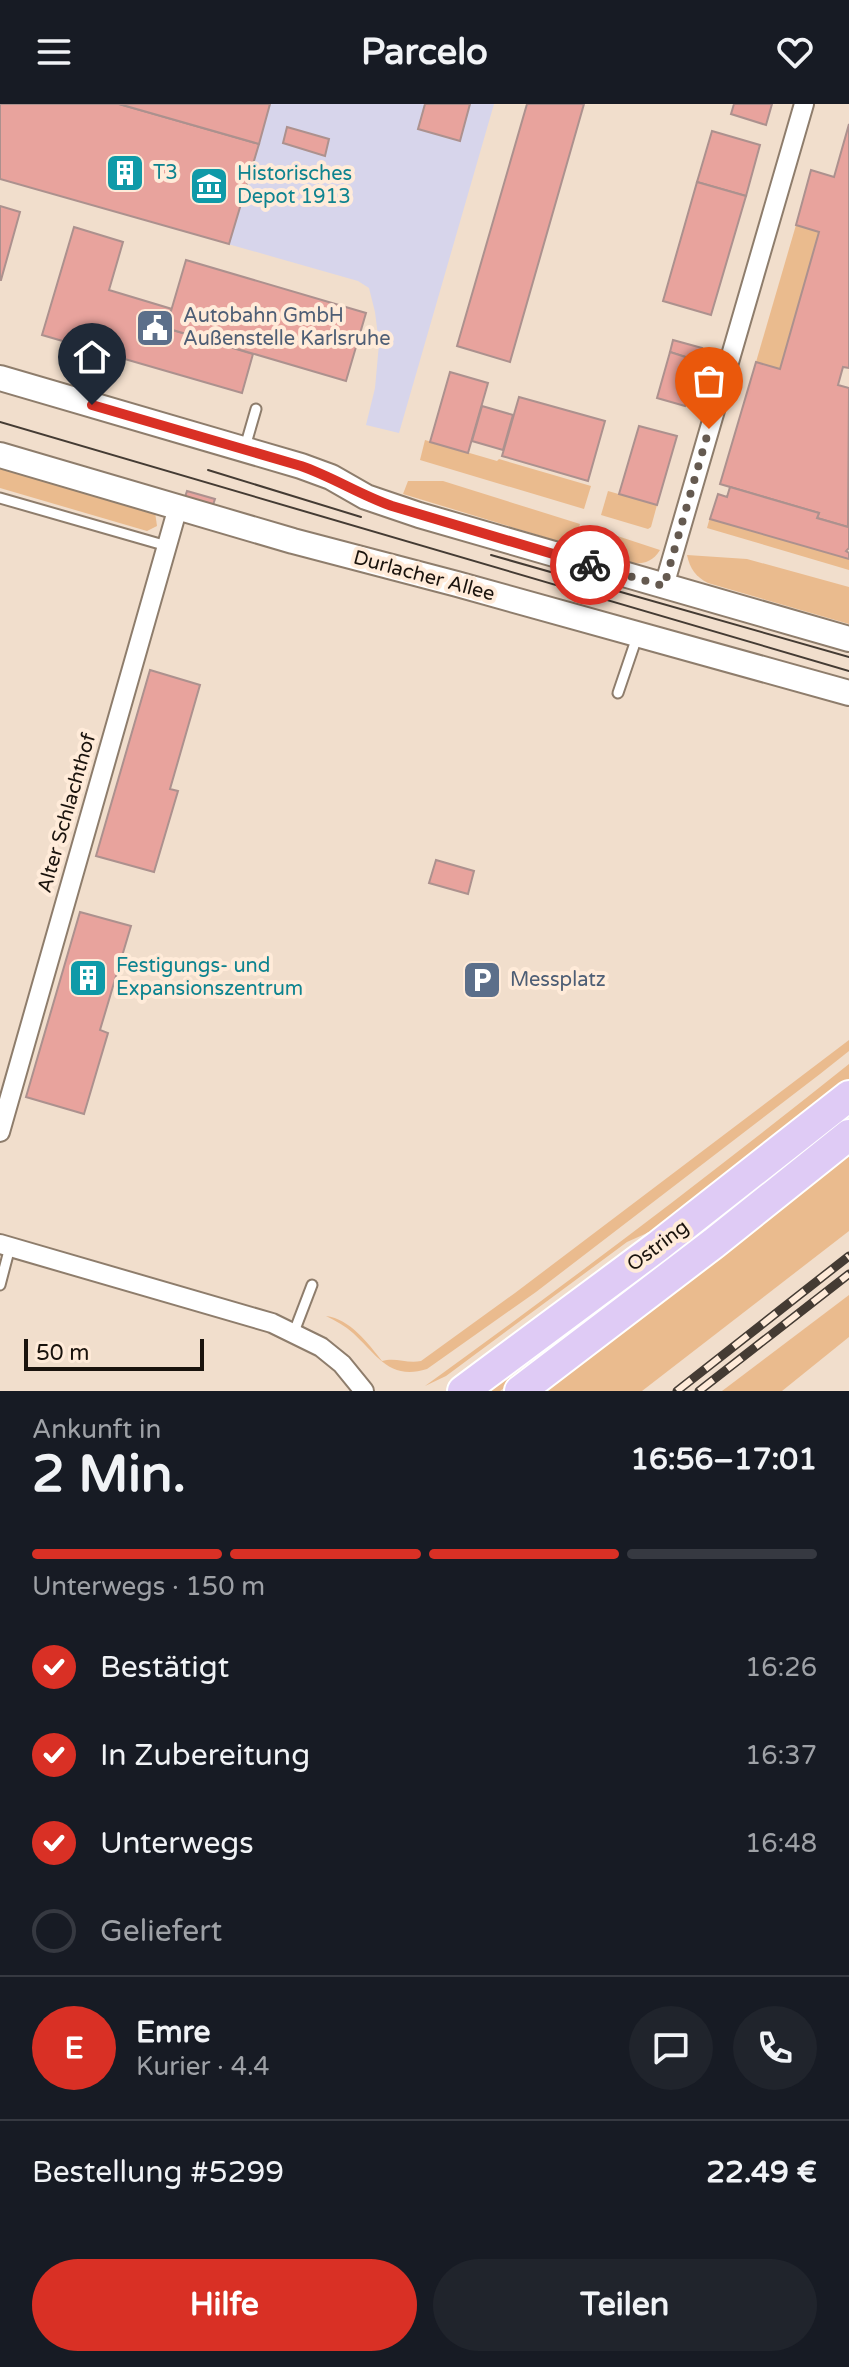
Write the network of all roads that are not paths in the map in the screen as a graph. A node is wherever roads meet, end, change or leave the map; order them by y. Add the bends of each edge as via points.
1 (804, 104) edge
2 (0, 378) edge
3 (256, 409) dead end
4 (245, 450) junction
5 (0, 455) edge
6 (0, 498) edge
7 (178, 507) junction
8 (167, 546) junction
9 (664, 586) junction
10 (638, 634) junction
11 (849, 639) edge
12 (618, 693) dead end
13 (849, 693) edge
14 (849, 1096) edge
15 (0, 1132) edge
16 (849, 1135) edge
17 (5, 1246) edge
18 (0, 1285) edge
19 (312, 1285) dead end
20 (294, 1332) junction
21 (364, 1391) edge
22 (463, 1391) edge
23 (520, 1391) edge

1 - 9 street
2 - 4 street
3 - 4 lane
4 - 9 street via 331,477 392,506
5 - 7 street, Durlacher Allee
6 - 8 lane
7 - 8 street, Alter Schlachthof
7 - 10 street, Durlacher Allee
8 - 15 street, Alter Schlachthof
9 - 11 street
10 - 12 lane
10 - 13 street, Durlacher Allee
14 - 22 main road, Ostring
16 - 23 main road, Ostring
17 - 18 lane
17 - 20 street
19 - 20 lane
20 - 21 street via 342,1364

